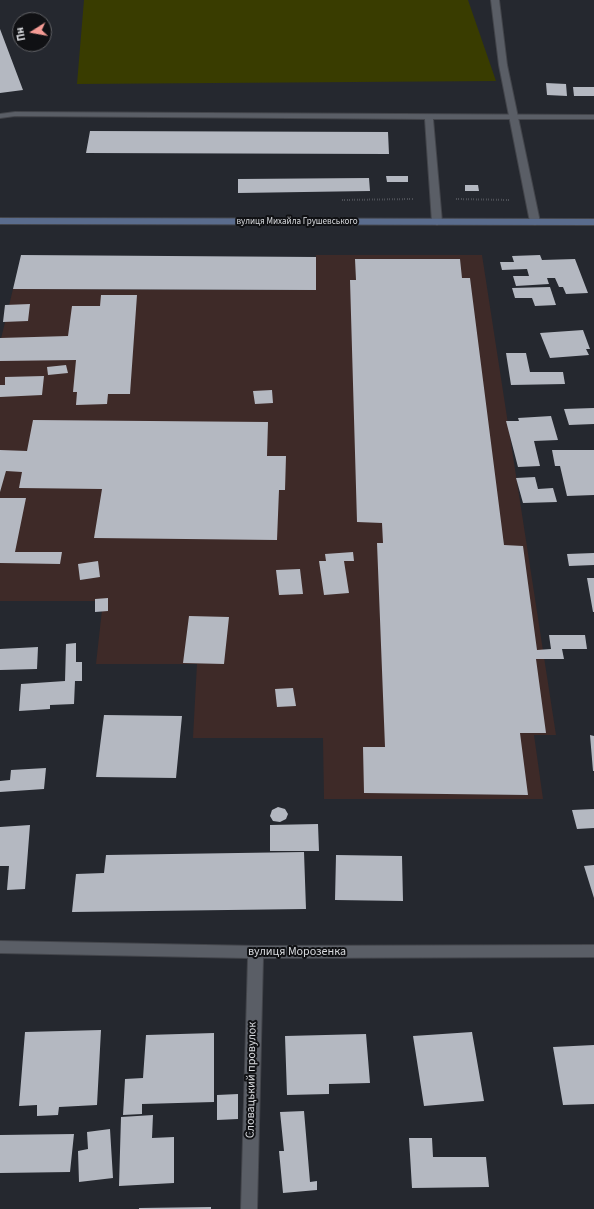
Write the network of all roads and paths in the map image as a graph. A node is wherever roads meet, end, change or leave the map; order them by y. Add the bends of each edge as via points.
1 (495, 0) edge
2 (429, 115) junction
3 (0, 116) edge
4 (514, 116) junction
5 (594, 117) edge
6 (0, 221) edge
7 (437, 222) junction
8 (535, 222) junction
9 (594, 222) edge
10 (0, 947) edge
11 (594, 950) edge
12 (256, 952) junction
13 (249, 1209) edge

1 - 4 street via 503,65
2 - 3 street
2 - 4 street
2 - 7 street
4 - 5 street
4 - 8 street
6 - 7 main road, вулиця Михайла Грушевського
7 - 8 main road, вулиця Михайла Грушевського
8 - 9 main road, вулиця Михайла Грушевського
10 - 12 street, вулиця Морозенка
11 - 12 street, вулиця Морозенка
12 - 13 street, Словацький провулок

